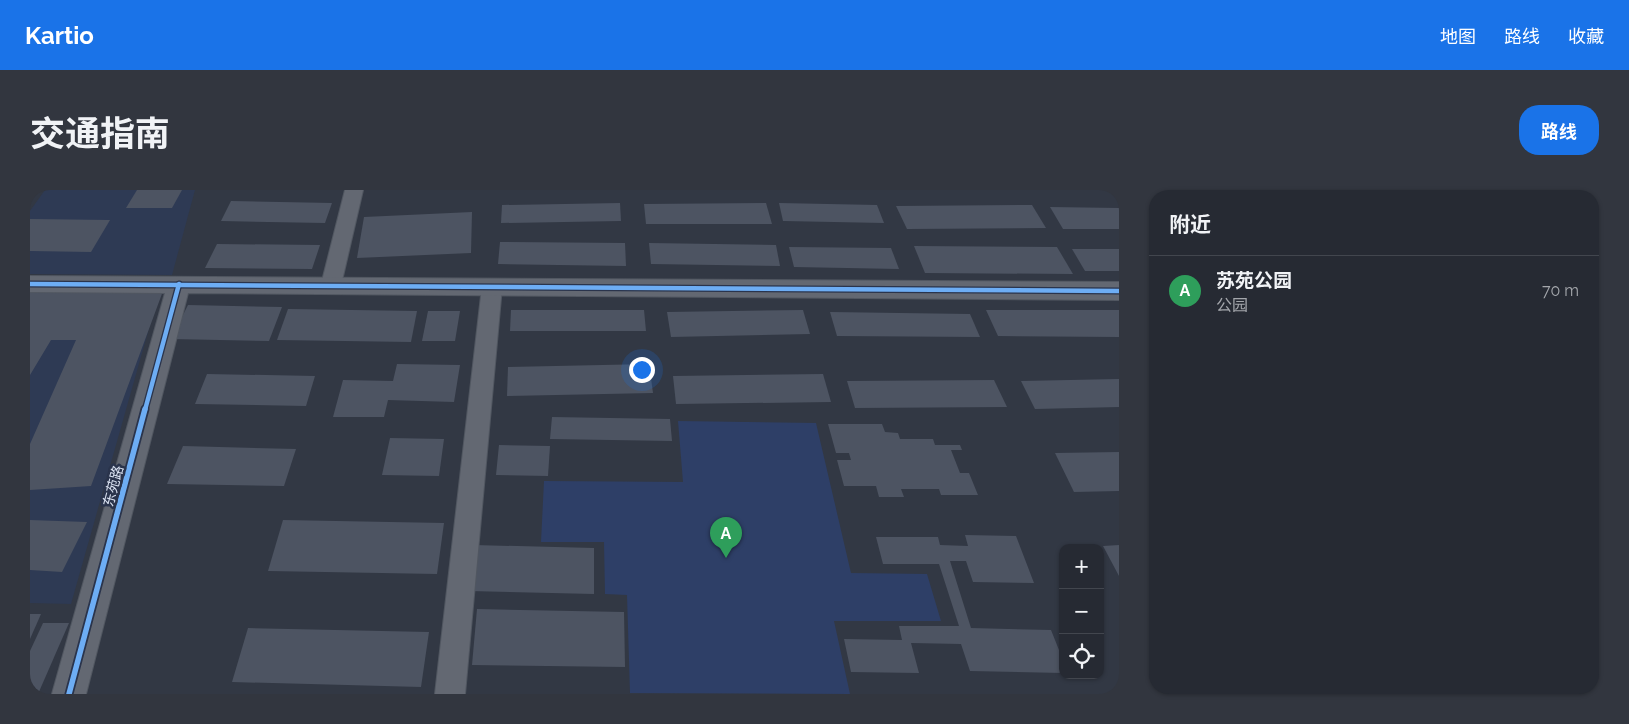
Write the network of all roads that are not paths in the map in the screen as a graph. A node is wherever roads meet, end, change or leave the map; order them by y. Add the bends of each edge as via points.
1 (354, 190) edge
2 (30, 284) edge
3 (179, 284) junction
4 (331, 285) junction
5 (492, 287) junction
6 (1119, 292) edge
7 (69, 694) edge
8 (450, 694) edge

1 - 4 street
2 - 3 street
3 - 4 street
3 - 7 street, 东苑路
4 - 5 street
5 - 6 street
5 - 8 street

